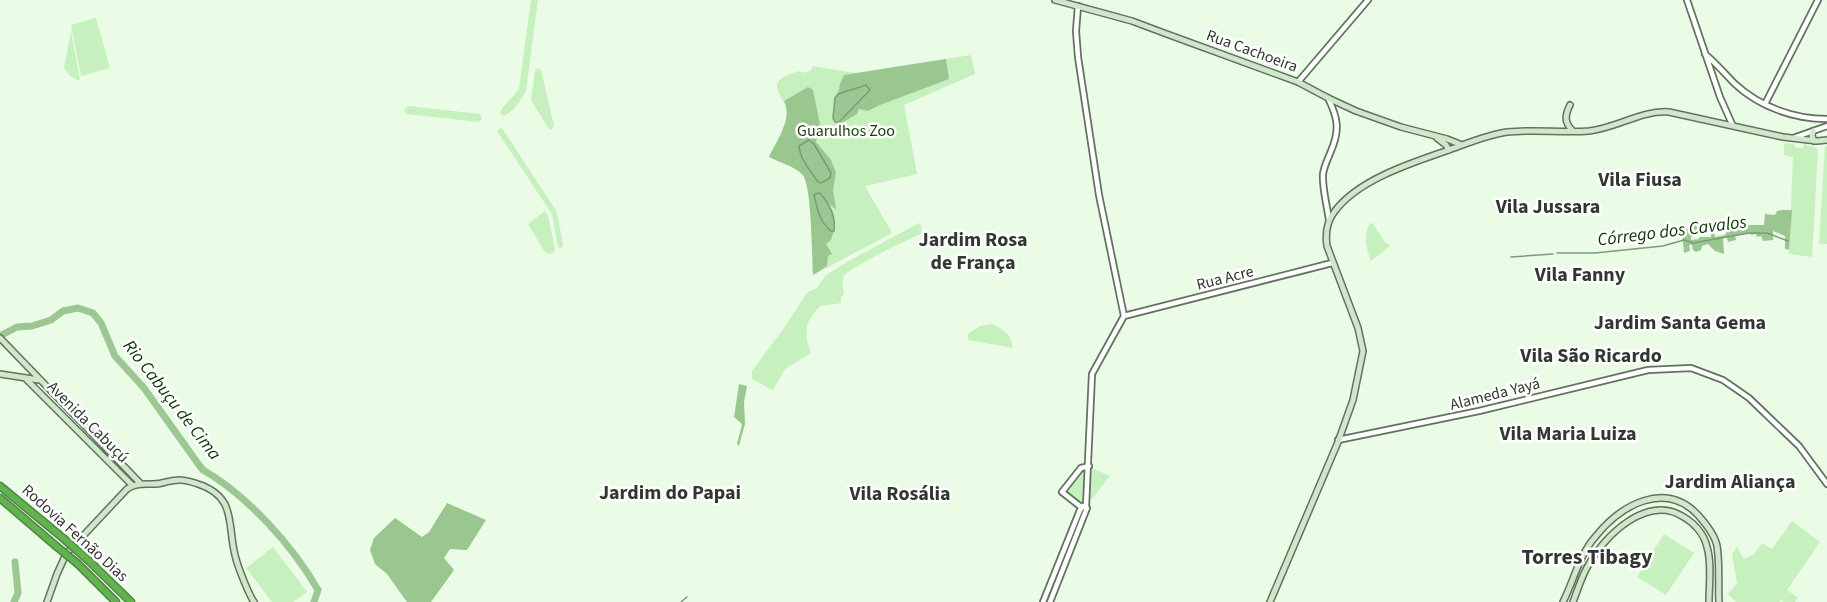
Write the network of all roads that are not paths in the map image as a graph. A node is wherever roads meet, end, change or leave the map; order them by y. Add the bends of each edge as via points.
1 (1055, 0) edge
2 (1368, 0) edge
3 (1687, 0) edge
4 (1818, 0) edge
5 (1078, 6) junction
6 (1705, 54) junction
7 (1298, 82) junction
8 (1328, 98) junction
9 (1765, 104) junction
10 (1570, 105) dead end
11 (1723, 108) junction
12 (1812, 118) junction
13 (1827, 119) edge
14 (1719, 122) junction
15 (1732, 124) junction
16 (1827, 126) edge
17 (1572, 130) junction
18 (1814, 130) junction
19 (1436, 137) junction
20 (1793, 138) junction
21 (1827, 140) edge
22 (1814, 141) junction
23 (1462, 145) junction
24 (1449, 150) junction
25 (1326, 197) junction
26 (1335, 210) junction
27 (1329, 220) junction
28 (1332, 263) junction
29 (1124, 316) junction
30 (1, 339) edge
31 (21, 361) junction
32 (0, 374) edge
33 (29, 380) junction
34 (39, 380) junction
35 (44, 386) junction
36 (38, 392) junction
37 (1338, 440) junction
38 (1090, 443) junction
39 (1089, 466) junction
40 (1081, 468) junction
41 (141, 484) junction
42 (1827, 484) edge
43 (132, 485) junction
44 (0, 486) edge
45 (0, 498) edge
46 (1083, 509) junction
47 (1577, 566) junction
48 (1587, 568) junction
49 (1584, 575) junction
50 (47, 602) edge
51 (116, 602) edge
52 (131, 602) edge
53 (254, 602) edge
54 (1043, 602) edge
55 (1050, 602) edge
56 (1270, 602) edge
57 (1563, 602) edge
58 (1573, 602) edge
59 (1709, 602) edge
60 (1719, 602) edge

1 - 5 main road, Rua Cachoeira
2 - 7 street
3 - 6 street
4 - 9 street
5 - 7 main road, Rua Cachoeira via 1132,21
5 - 29 street via 1078,57
6 - 9 street via 1736,84
6 - 11 street
7 - 8 main road, Rua Cachoeira
8 - 19 main road, Rua Cachoeira via 1377,119
8 - 25 street via 1337,129 1323,173
9 - 12 street
10 - 17 main road via 1566,122
11 - 14 street
11 - 15 street
12 - 13 street
12 - 18 street via 1817,124
14 - 15 main road
14 - 17 main road via 1662,111 1592,130
15 - 20 main road
16 - 18 street
17 - 23 main road via 1506,132
18 - 20 street
18 - 22 main road
19 - 23 main road, Rua Cachoeira
19 - 24 main road, Rua Cachoeira
20 - 22 main road
21 - 22 main road
23 - 24 main road
24 - 26 main road via 1384,176
25 - 26 street
25 - 27 street
26 - 27 main road
27 - 28 main road via 1326,238
28 - 29 street, Rua Acre
28 - 37 main road via 1363,351 1353,400
29 - 38 street via 1092,374
30 - 31 main road, Avenida Cabuçú
31 - 33 main road
31 - 34 main road, Avenida Cabuçú
32 - 33 main road
33 - 34 main road
33 - 36 main road, Avenida Cabuçú
34 - 35 main road, Avenida Cabuçú
35 - 36 main road
35 - 41 main road, Avenida Cabuçú
36 - 43 main road, Avenida Cabuçú
37 - 42 street, Alameda Yayá via 1648,370 1691,368 1723,380 1749,398 1799,446
37 - 56 main road
38 - 39 street
38 - 40 street
39 - 40 street
39 - 46 street
40 - 46 street via 1062,492
41 - 43 main road
41 - 53 main road via 182,479 219,495 230,518 235,556
43 - 50 main road via 66,554
44 - 52 highway, Rodovia Fernão Dias, bridge
45 - 51 highway, Rodovia Fernão Dias, bridge
46 - 54 street
46 - 55 street
47 - 48 main road
47 - 49 main road
47 - 57 main road
47 - 60 main road via 1596,536 1633,505 1662,497 1679,501 1709,529 1717,546
48 - 49 main road
48 - 59 main road via 1601,546 1622,526 1645,513 1668,509 1688,519 1704,538 1709,554
49 - 58 main road

